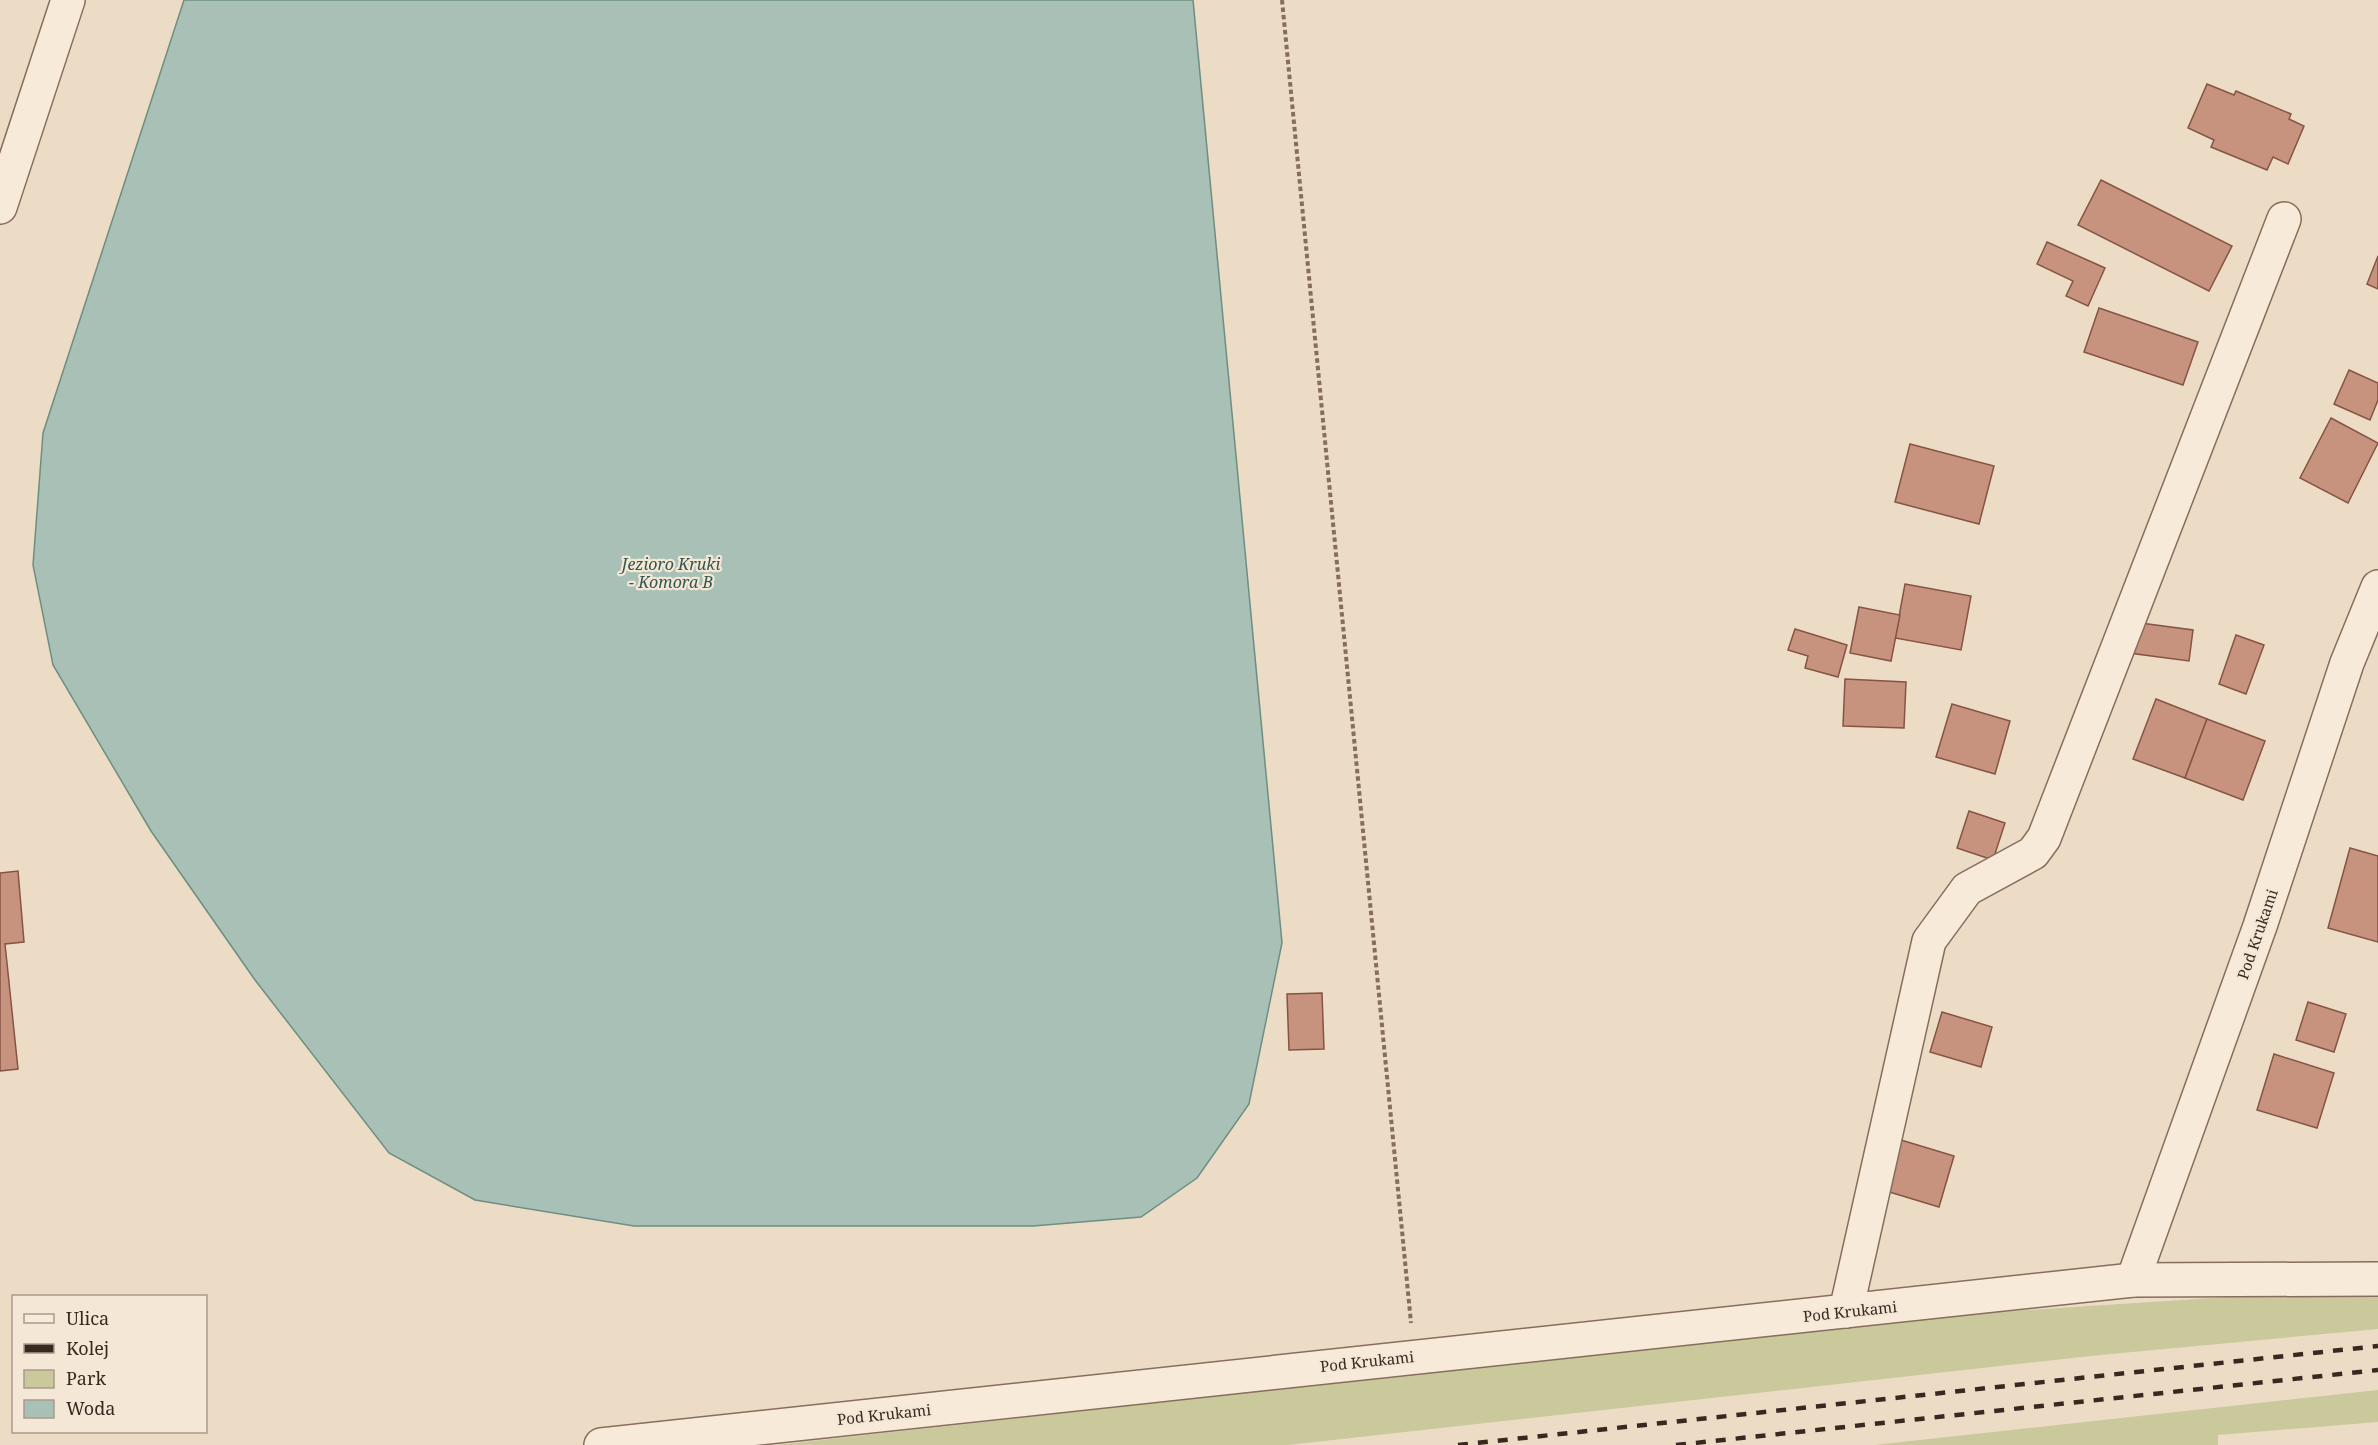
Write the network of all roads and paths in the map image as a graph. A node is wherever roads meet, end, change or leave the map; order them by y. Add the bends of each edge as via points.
1 (68, 0) edge
2 (1282, 0) edge
3 (0, 207) edge
4 (2284, 219) dead end
5 (2378, 587) edge
6 (2378, 1279) edge
7 (2133, 1280) junction
8 (1846, 1311) junction
9 (1414, 1356) junction
10 (601, 1445) edge

1 - 3 street
2 - 9 path
4 - 8 street via 2043,838 2032,854 1967,890 1929,941
5 - 7 street, Pod Krukami via 2347,663 2260,926
6 - 7 street, Pod Krukami
7 - 8 street, Pod Krukami
8 - 9 street, Pod Krukami
9 - 10 street, Pod Krukami

